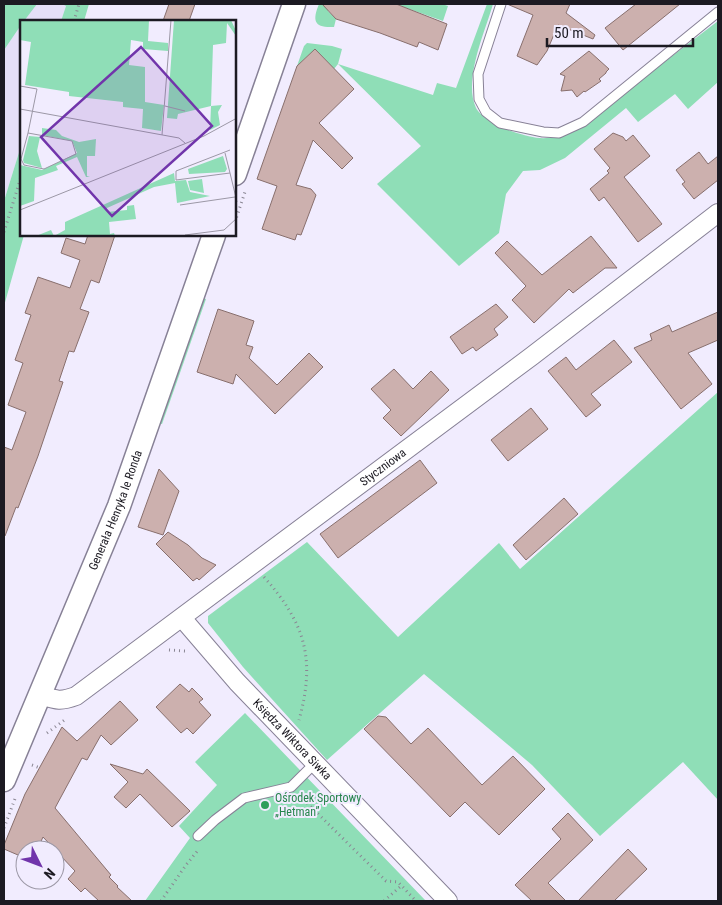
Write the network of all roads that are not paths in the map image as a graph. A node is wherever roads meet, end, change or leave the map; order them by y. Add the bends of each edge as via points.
1 (294, 4) edge
2 (501, 4) edge
3 (718, 12) edge
4 (236, 171) edge
5 (718, 213) edge
6 (214, 236) edge
7 (182, 618) junction
8 (40, 695) junction
9 (315, 763) junction
10 (11, 786) edge
11 (198, 836) road end
12 (448, 901) edge

1 - 4 street
2 - 3 lane via 478,74 479,99 486,112 500,123 559,133 583,122
5 - 7 street, Styczniowa
6 - 8 street, Generała Henryka le Ronda via 119,506
7 - 8 street, Styczniowa via 76,696 57,701
7 - 9 street, Księdza Wiktora Siwka via 237,682
8 - 10 street, Generała Henryka le Ronda
9 - 11 lane via 291,787 244,798
9 - 12 street, Księdza Wiktora Siwka

